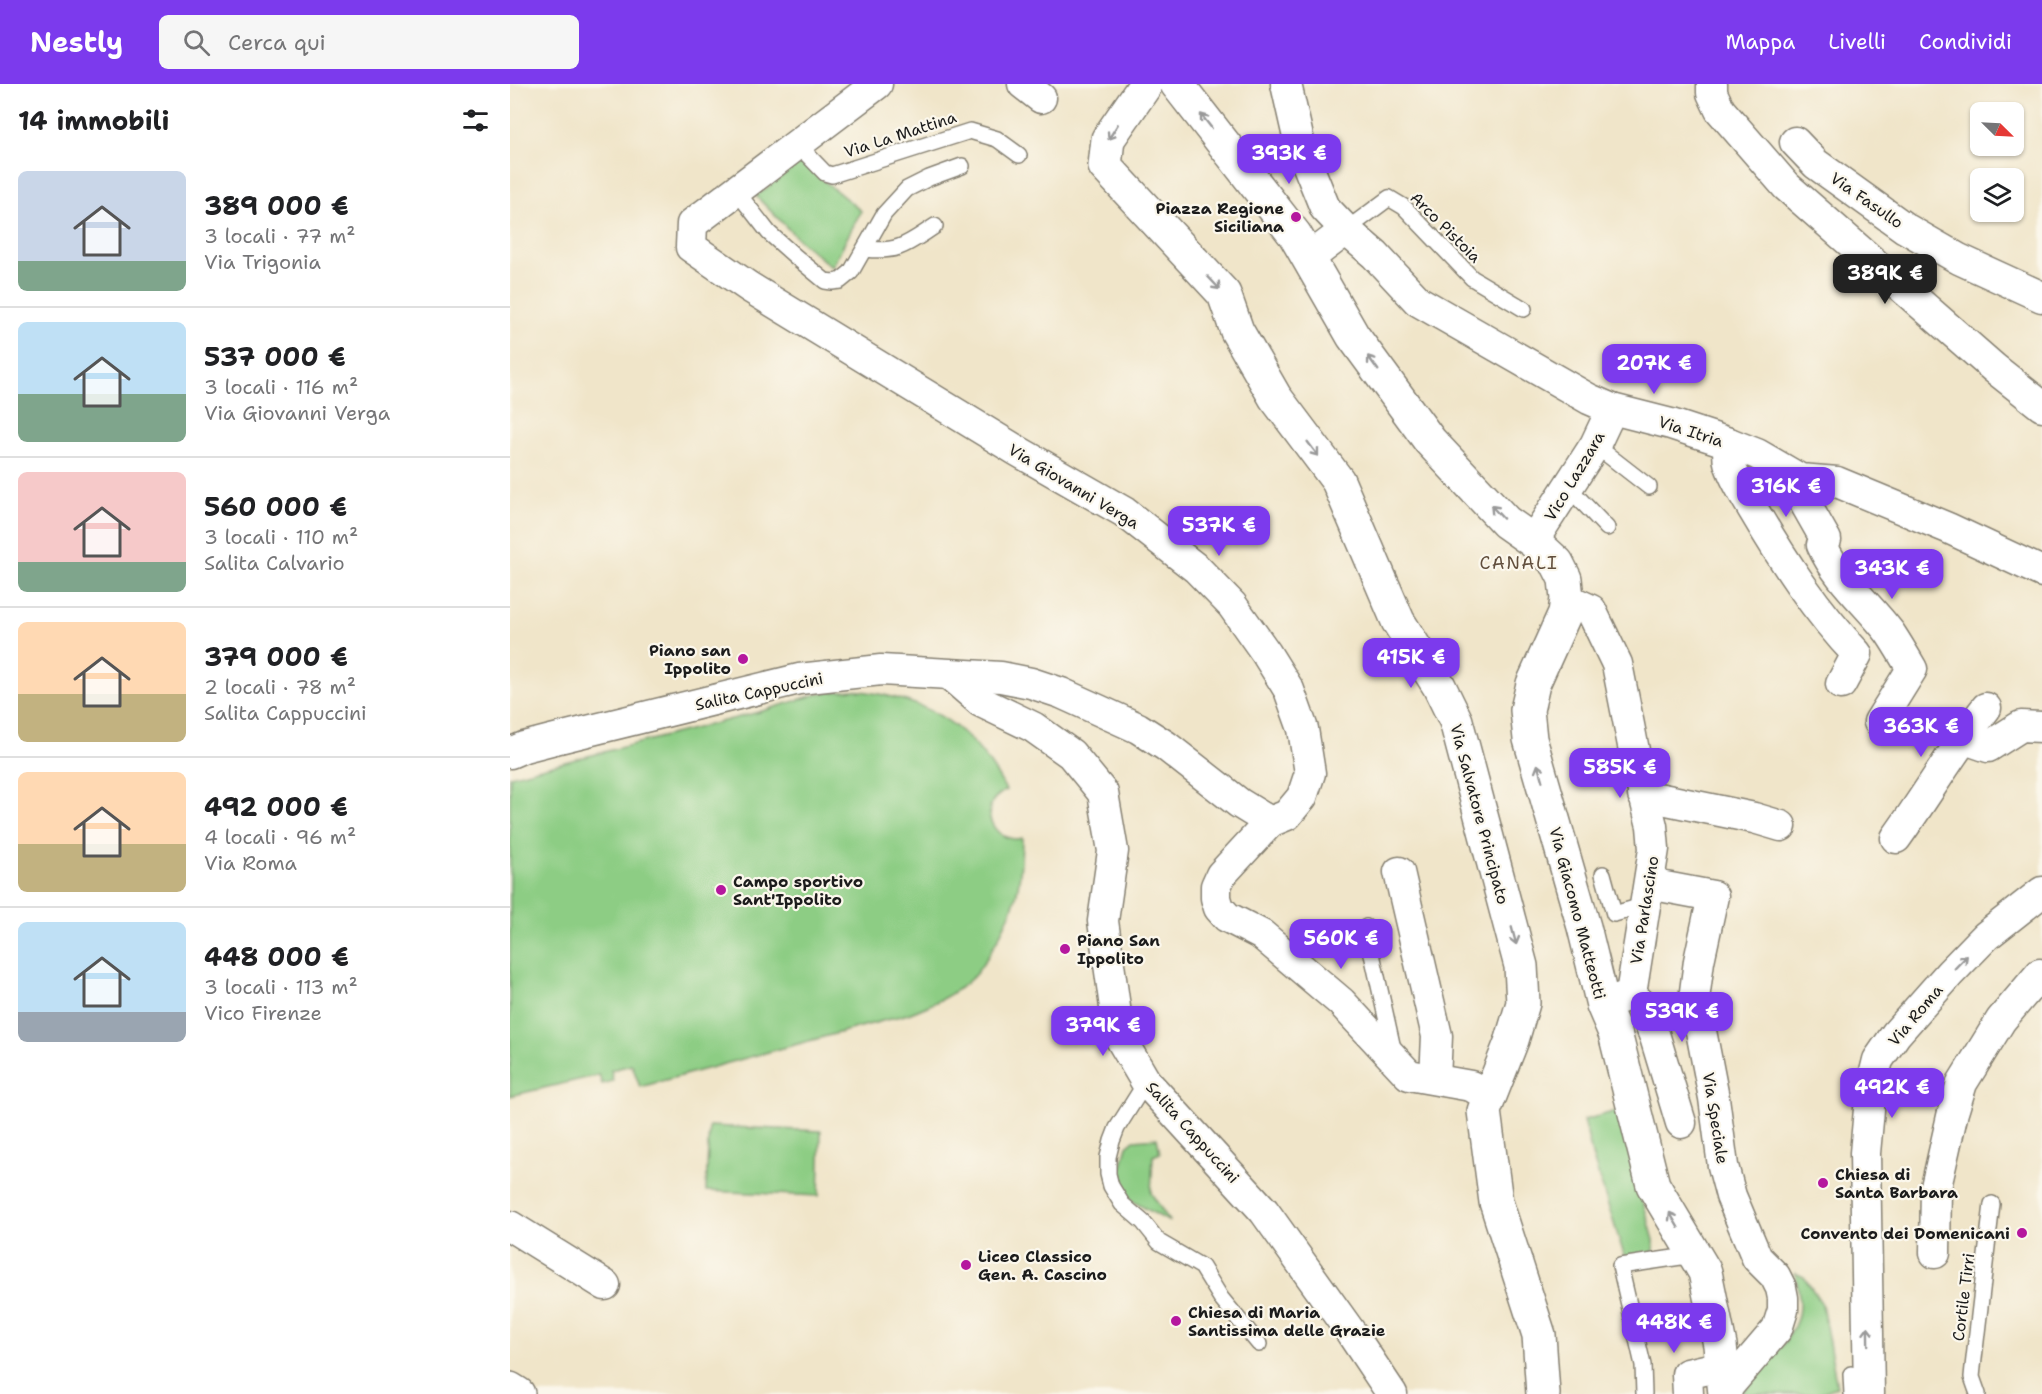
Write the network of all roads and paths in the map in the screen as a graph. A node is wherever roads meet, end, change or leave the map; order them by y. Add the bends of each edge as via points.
1 (877, 84) edge
2 (1146, 84) edge
3 (1177, 84) edge
4 (1286, 84) edge
5 (1712, 84) edge
6 (1794, 142) dead end
7 (798, 146) junction
8 (1019, 155) dead end
9 (962, 166) dead end
10 (737, 192) junction
11 (935, 226) dead end
12 (1346, 230) junction
13 (865, 249) junction
14 (1308, 259) junction
15 (2042, 297) edge
16 (1524, 309) dead end
17 (2042, 406) edge
18 (1612, 409) junction
19 (1729, 443) junction
20 (1595, 445) junction
21 (1800, 479) junction
22 (1568, 487) junction
23 (1649, 487) dead end
24 (1606, 528) dead end
25 (1533, 541) junction
26 (2042, 572) edge
27 (1568, 599) junction
28 (1889, 633) junction
29 (1857, 654) junction
30 (950, 675) junction
31 (1841, 684) dead end
32 (1986, 708) dead end
33 (1879, 722) dead end
34 (2042, 727) edge
35 (1962, 738) junction
36 (510, 753) edge
37 (1643, 795) junction
38 (1270, 822) junction
39 (1781, 826) dead end
40 (1896, 838) dead end
41 (1399, 872) dead end
42 (1603, 874) dead end
43 (2042, 892) edge
44 (1647, 894) junction
45 (1366, 927) dead end
46 (2042, 975) edge
47 (1617, 999) junction
48 (1395, 1060) junction
49 (1435, 1079) junction
50 (1146, 1082) junction
51 (1490, 1097) junction
52 (1681, 1123) dead end
53 (1992, 1204) dead end
54 (510, 1226) edge
55 (1935, 1253) dead end
56 (1694, 1256) junction
57 (605, 1285) dead end
58 (1259, 1344) dead end
59 (1724, 1383) edge
60 (1860, 1384) edge
61 (510, 1389) edge
62 (518, 1394) edge
63 (1392, 1394) edge
64 (1543, 1394) edge
65 (1644, 1394) edge
66 (1688, 1394) edge
67 (1852, 1394) edge
68 (1978, 1394) edge

1 - 7 street, Via Giovanni Verga
2 -> 51 main road, Via Salvatore Principato via 1108,139 1105,166 1224,294 1237,331 1275,398 1338,481 1398,621 1439,686 1456,722 1521,966 1523,1002
14 -> 3 main road via 1295,235
4 - 12 street, Via Itria via 1300,146 1324,208
5 - 17 street via 1720,110 1786,186
6 - 15 street, Via Fasullo via 1816,164 1905,228 1959,259
7 - 8 lane, Via La Mattina via 825,173 832,175 970,131 997,139
7 - 10 street, Via Giovanni Verga
9 - 13 lane via 907,189 884,214
10 - 13 lane via 770,233 825,280 840,281 851,272
10 - 38 street, Via Giovanni Verga via 693,224 691,248 758,293 1124,512 1197,569 1232,605 1289,690 1308,751 1310,773 1302,797 1287,815
11 - 13 lane via 904,246 884,251
12 - 14 street
12 - 16 lane, Arco Pistoia via 1389,198 1404,207 1472,278
12 - 18 street, Via Itria via 1419,301
25 -> 14 main road via 1506,522 1430,441 1346,324
18 - 19 street, Via Itria
18 - 20 street, Vico Lazzara
19 - 21 street, Via Itria
19 - 29 street via 1728,460 1771,540 1804,591
20 - 22 street, Vico Lazzara
20 - 23 lane
21 - 26 street, Via Itria via 1837,482
21 - 28 street via 1802,496 1826,540 1822,545 1827,555
22 - 24 lane
22 - 25 street, Vico Lazzara
25 - 27 main road via 1557,563
27 - 37 street, Via Parlascino via 1591,610 1617,664
47 -> 27 main road, Via Giacomo Matteotti via 1584,927 1530,739 1527,710 1533,684
28 - 29 street
28 - 33 street via 1912,669
29 - 31 street
30 - 36 street, Salita Cappuccini via 881,670 799,679
30 - 38 street via 1001,677 1031,683 1138,728
30 - 50 street, Salita Cappuccini via 981,702 1033,727 1071,754 1103,793 1113,851 1103,921 1119,1036
32 - 35 street
34 - 35 street via 2021,726 1988,747
35 - 40 street
37 - 39 street
37 - 44 street, Via Parlascino via 1654,849
38 - 48 street via 1221,875 1216,886 1220,908 1227,917 1262,935 1332,994
41 - 49 street via 1437,1036
42 - 44 lane via 1614,914
60 -> 43 street, Via Roma via 1864,1153 1878,1060 1904,1025 1986,936
44 - 47 street, Via Parlascino
44 - 59 street, Via Speciale via 1713,896 1693,1007 1701,1031 1731,1196 1757,1258 1781,1288 1783,1310 1777,1329
45 - 48 lane
46 - 55 street via 2001,1020 1962,1083 1936,1187
47 - 52 street via 1642,1005
56 -> 47 main road, Via Giacomo Matteotti via 1653,1185 1616,1033
48 - 49 street via 1409,1075
49 - 51 street via 1471,1086
50 - 58 lane via 1112,1141 1108,1157 1111,1186 1122,1204 1159,1242 1202,1267 1221,1298
50 - 63 street, Salita Cappuccini via 1264,1211
51 - 64 main road, Via Salvatore Principato via 1484,1111 1496,1202 1539,1335
53 - 68 lane, Cortile Tirri via 1972,1377
54 - 57 street
56 - 59 main road, Via Giacomo Matteotti via 1705,1272
56 - 65 lane via 1620,1266 1643,1365
59 - 66 street via 1688,1374
60 - 67 lane
61 - 62 main road

